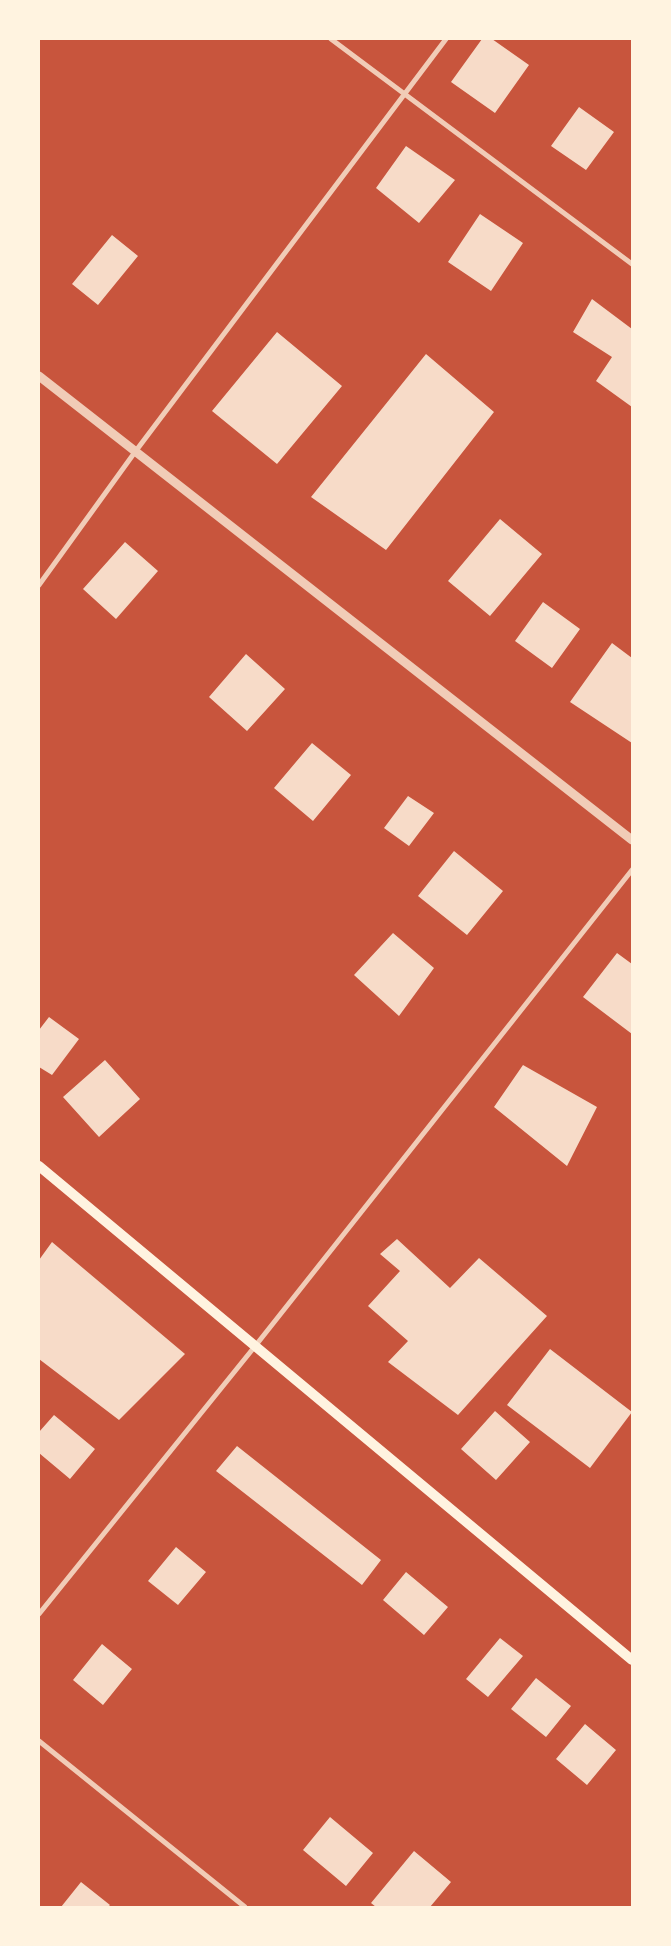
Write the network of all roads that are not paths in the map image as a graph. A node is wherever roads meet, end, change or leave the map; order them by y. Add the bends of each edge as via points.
1 (331, 39) edge
2 (446, 39) edge
3 (406, 94) junction
4 (632, 264) edge
5 (39, 376) edge
6 (135, 452) junction
7 (39, 585) edge
8 (632, 840) edge
9 (632, 870) edge
10 (39, 1166) edge
11 (256, 1345) junction
12 (39, 1614) edge
13 (632, 1660) edge
14 (39, 1741) edge
15 (244, 1907) edge

1 - 3 street
2 - 3 street
3 - 4 street
3 - 6 street
5 - 6 street
6 - 7 street
6 - 8 street
9 - 11 street
10 - 11 main road
11 - 12 street
11 - 13 main road
14 - 15 street

